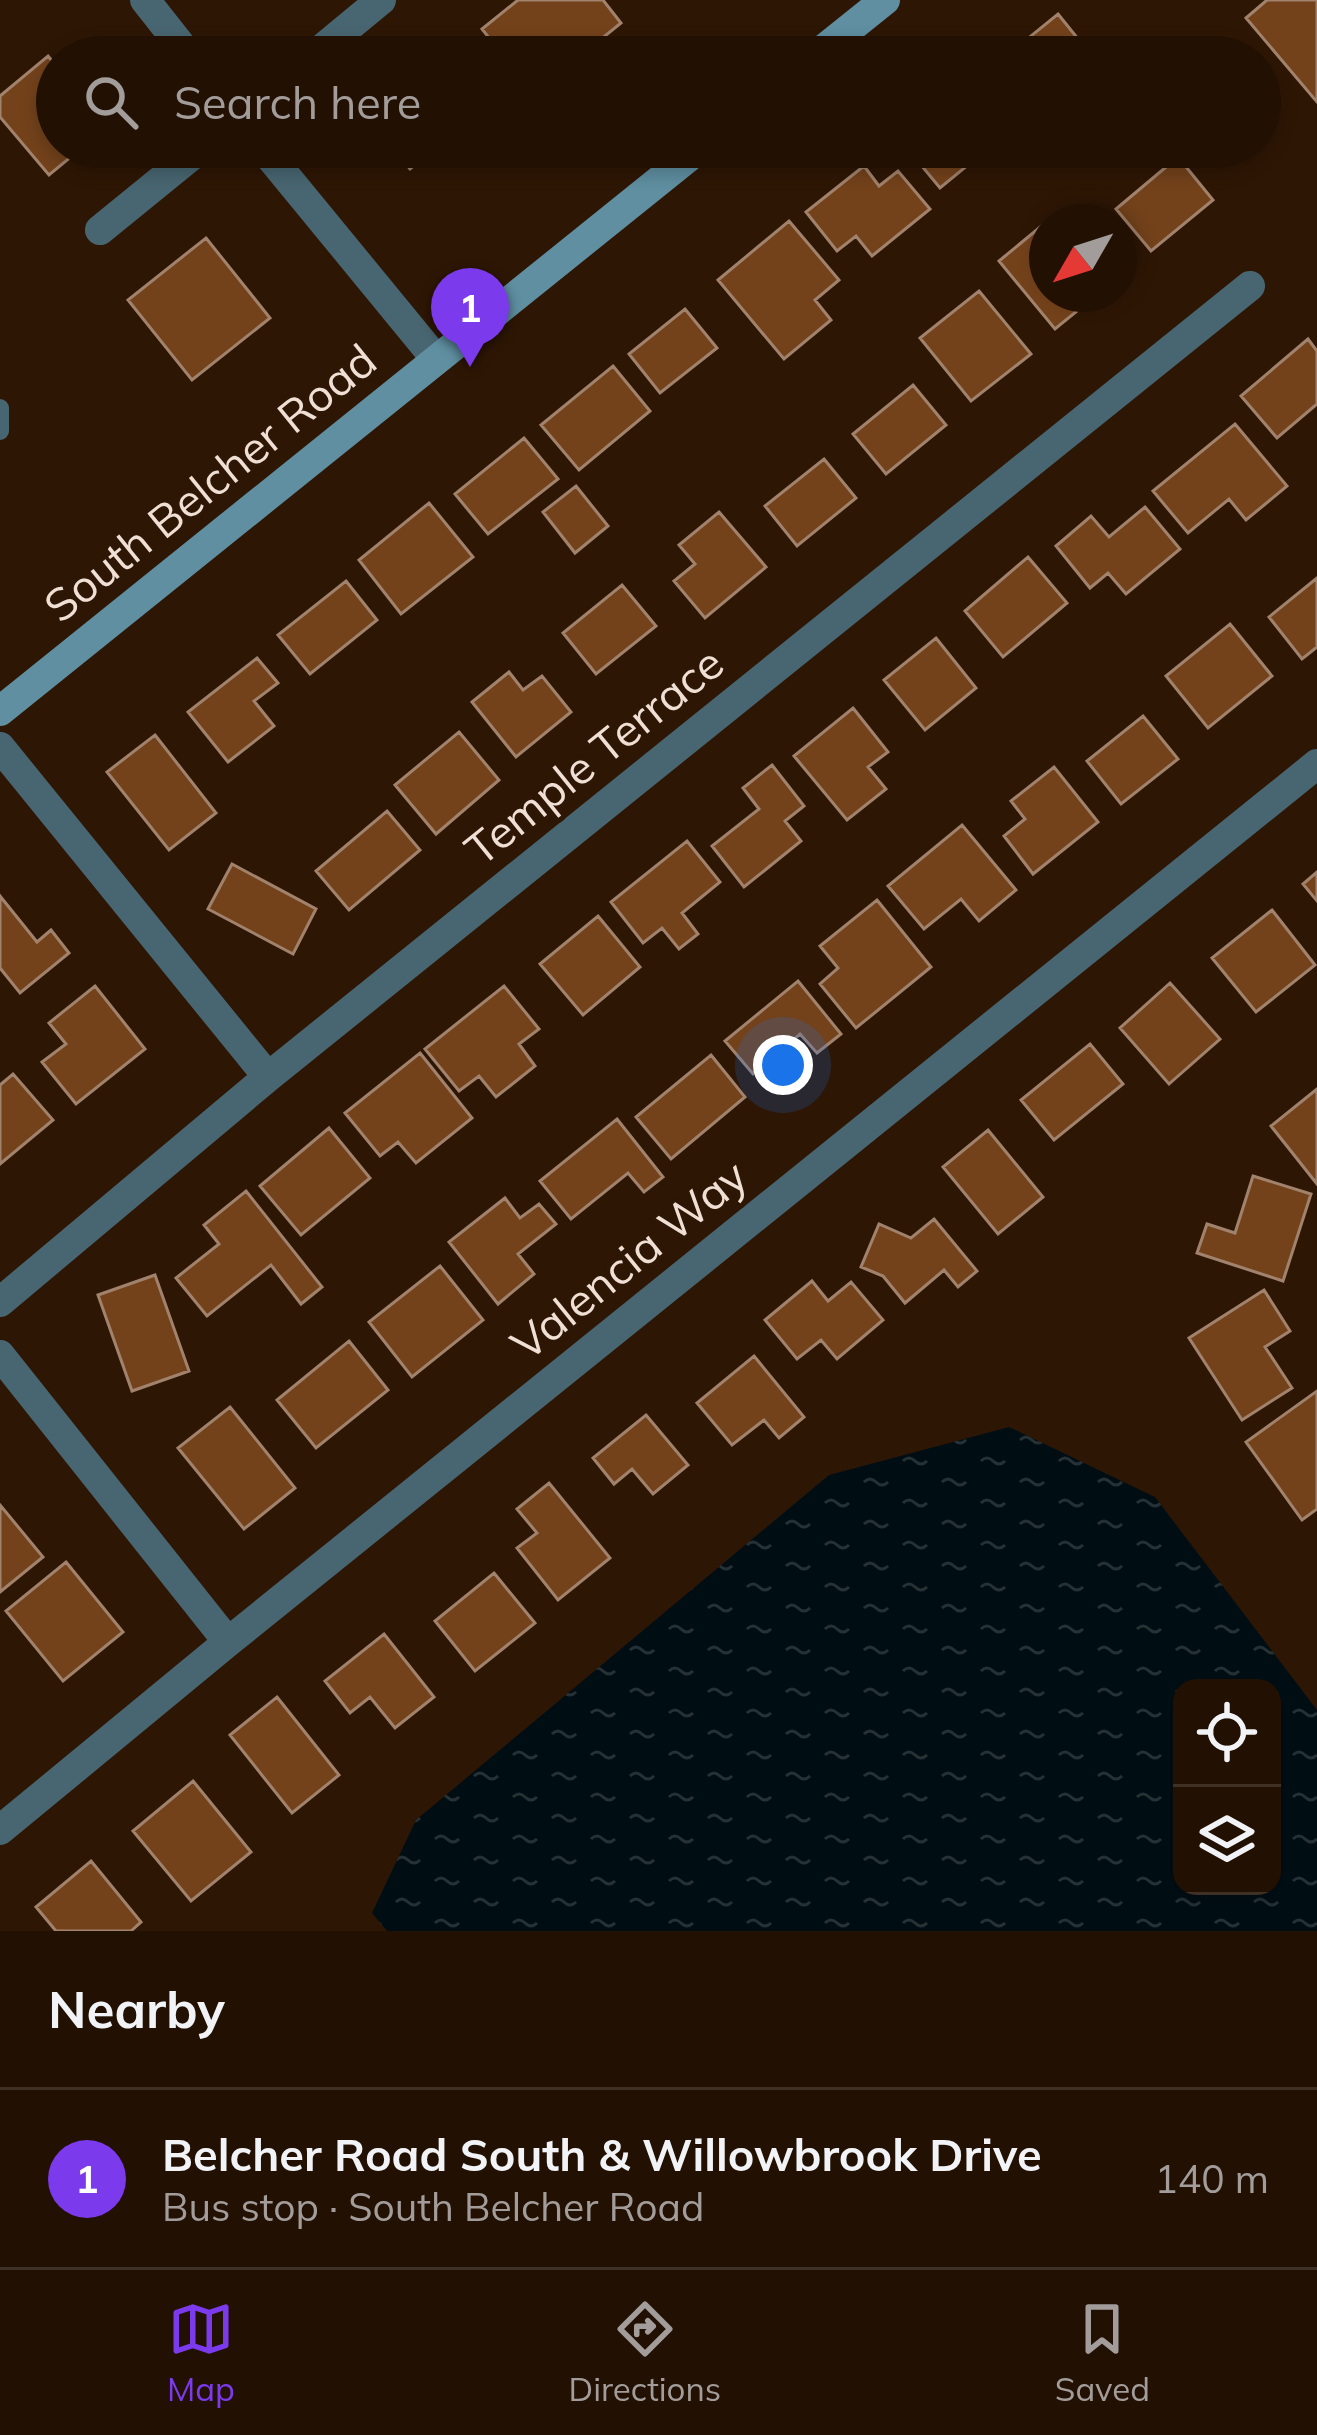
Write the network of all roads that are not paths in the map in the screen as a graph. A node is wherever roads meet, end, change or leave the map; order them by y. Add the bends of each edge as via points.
1 (145, 0) edge
2 (381, 0) edge
3 (885, 0) edge
4 (173, 36) edge
5 (337, 36) edge
6 (840, 36) edge
7 (176, 168) edge
8 (279, 168) edge
9 (675, 168) edge
10 (100, 230) dead end
11 (1250, 286) dead end
12 (436, 359) junction
13 (0, 408) edge
14 (0, 431) edge
15 (0, 711) edge
16 (0, 747) edge
17 (1317, 764) edge
18 (268, 1077) junction
19 (0, 1302) edge
20 (0, 1355) edge
21 (228, 1642) junction
22 (0, 1830) edge

1 - 4 street
2 - 5 street
3 - 6 main road
7 - 10 street
8 - 12 street
9 - 12 main road, South Belcher Road
11 - 18 street, Temple Terrace
12 - 15 main road, South Belcher Road
13 - 14 lane
16 - 18 street
17 - 21 street, Valencia Way
18 - 19 street, Temple Terrace
20 - 21 street
21 - 22 street, Valencia Way

